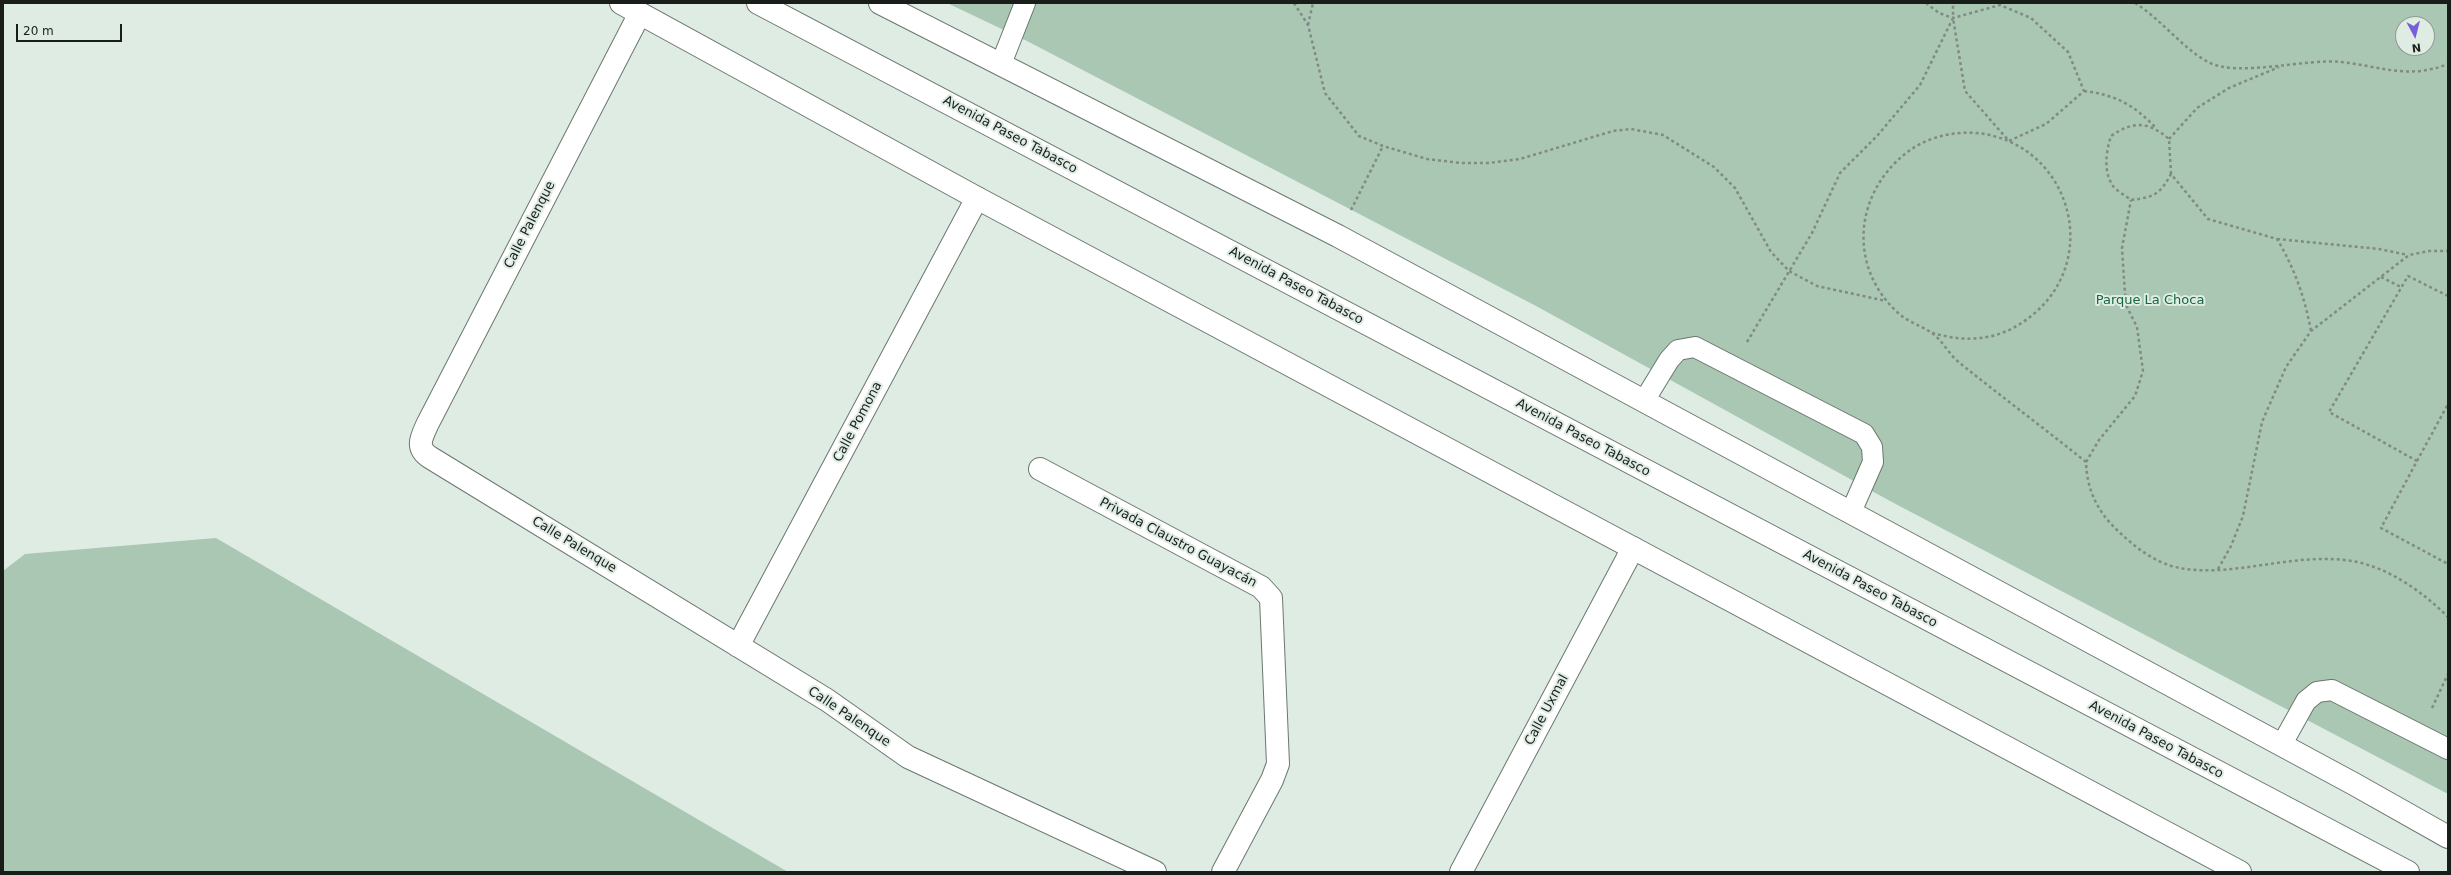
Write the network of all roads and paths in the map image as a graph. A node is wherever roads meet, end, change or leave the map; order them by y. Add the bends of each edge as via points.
1 (621, 3) edge
2 (758, 3) edge
3 (880, 3) edge
4 (1025, 3) edge
5 (1294, 3) edge
6 (1313, 3) edge
7 (1926, 3) edge
8 (1952, 3) edge
9 (2135, 3) edge
10 (639, 14) junction
11 (1953, 18) junction
12 (1308, 25) junction
13 (1001, 64) junction
14 (2448, 64) edge
15 (2281, 66) junction
16 (2084, 91) junction
17 (2156, 128) junction
18 (2169, 139) junction
19 (2009, 141) junction
20 (1383, 146) junction
21 (2171, 174) junction
22 (977, 198) junction
23 (2132, 200) junction
24 (1338, 236) junction
25 (2277, 239) junction
26 (2448, 250) edge
27 (2409, 255) junction
28 (1789, 271) junction
29 (2381, 277) junction
30 (2401, 287) junction
31 (2448, 296) edge
32 (1886, 301) junction
33 (2311, 331) junction
34 (1932, 333) junction
35 (1733, 367) junction
36 (1644, 401) junction
37 (2448, 404) edge
38 (2417, 461) junction
39 (2086, 462) junction
40 (1040, 469) dead end
41 (1851, 512) junction
42 (1632, 548) junction
43 (2448, 564) edge
44 (2218, 569) junction
45 (2448, 617) edge
46 (738, 646) junction
47 (2448, 674) edge
48 (2419, 734) junction
49 (2282, 744) junction
50 (2448, 749) edge
51 (2448, 838) edge
52 (1155, 872) edge
53 (1224, 872) edge
54 (1461, 872) edge
55 (2240, 872) edge
56 (2408, 872) edge

1 - 10 street
2 - 56 street, Avenida Paseo Tabasco
3 - 13 street
4 - 13 lane
5 - 12 path
6 - 12 path
7 - 11 path via 1939,13
8 - 11 path
9 - 15 path via 2209,62 2229,68
10 - 22 street
10 - 46 street, Calle Palenque via 428,422 420,447 431,458
11 - 16 path via 2000,5 2031,18 2068,52
11 - 19 path via 1965,91
11 - 28 path via 1920,85 1877,136 1840,173 1812,233
12 - 20 path via 1325,93 1359,136
13 - 24 street
14 - 15 path via 2432,70 2386,71 2340,62
15 - 18 path via 2229,88 2197,108
16 - 17 path via 2116,98 2140,112
16 - 19 path via 2046,124
17 - 18 path
17 - 23 path via 2141,125 2124,127 2111,136 2105,153 2107,170 2113,186
18 - 21 path
19 - 32 path via 1989,134 1946,134 1907,151 1891,165 1878,182 1869,201 1863,236 1867,264 1874,283
19 - 34 path via 2030,154 2047,170 2061,191 2069,214 2071,238 2067,262 2059,285 2044,305 2026,321 2004,332 1980,338 1956,338
20 - 24 path
20 - 28 path via 1427,159 1490,163 1520,159 1612,131 1631,129 1663,135 1714,167 1735,188 1771,252
21 - 23 path via 2162,191 2148,198
21 - 25 path via 2208,219
22 - 42 street
22 - 46 street, Calle Pomona
23 - 39 path via 2122,248 2126,305 2138,327 2143,371 2135,396 2099,440
24 - 36 street
25 - 27 path via 2379,249
25 - 33 path via 2294,272 2306,304
26 - 27 path
27 - 29 path
28 - 32 path via 1817,286
28 - 35 path
29 - 30 path
29 - 33 path
30 - 31 path via 2408,276
30 - 38 path via 2329,412
32 - 34 path via 1907,320
33 - 44 path via 2286,367 2262,422 2243,516
34 - 39 path via 1959,362
35 - 36 lane via 1695,348 1678,350
35 - 41 lane via 1864,434 1872,446 1873,462
36 - 41 street
37 - 38 path
38 - 43 path via 2381,528
39 - 44 path via 2087,481 2102,516 2134,546 2155,559 2185,569
40 - 53 street, Privada Claustro Guayacán via 1261,587 1271,598 1278,764
41 - 49 street
42 - 54 street, Calle Uxmal
42 - 55 street
44 - 45 path via 2305,558 2353,561 2409,584
46 - 52 street, Calle Palenque via 827,700 908,757
47 - 48 path
48 - 49 lane via 2332,690 2317,692 2306,701
48 - 50 lane
49 - 51 street

